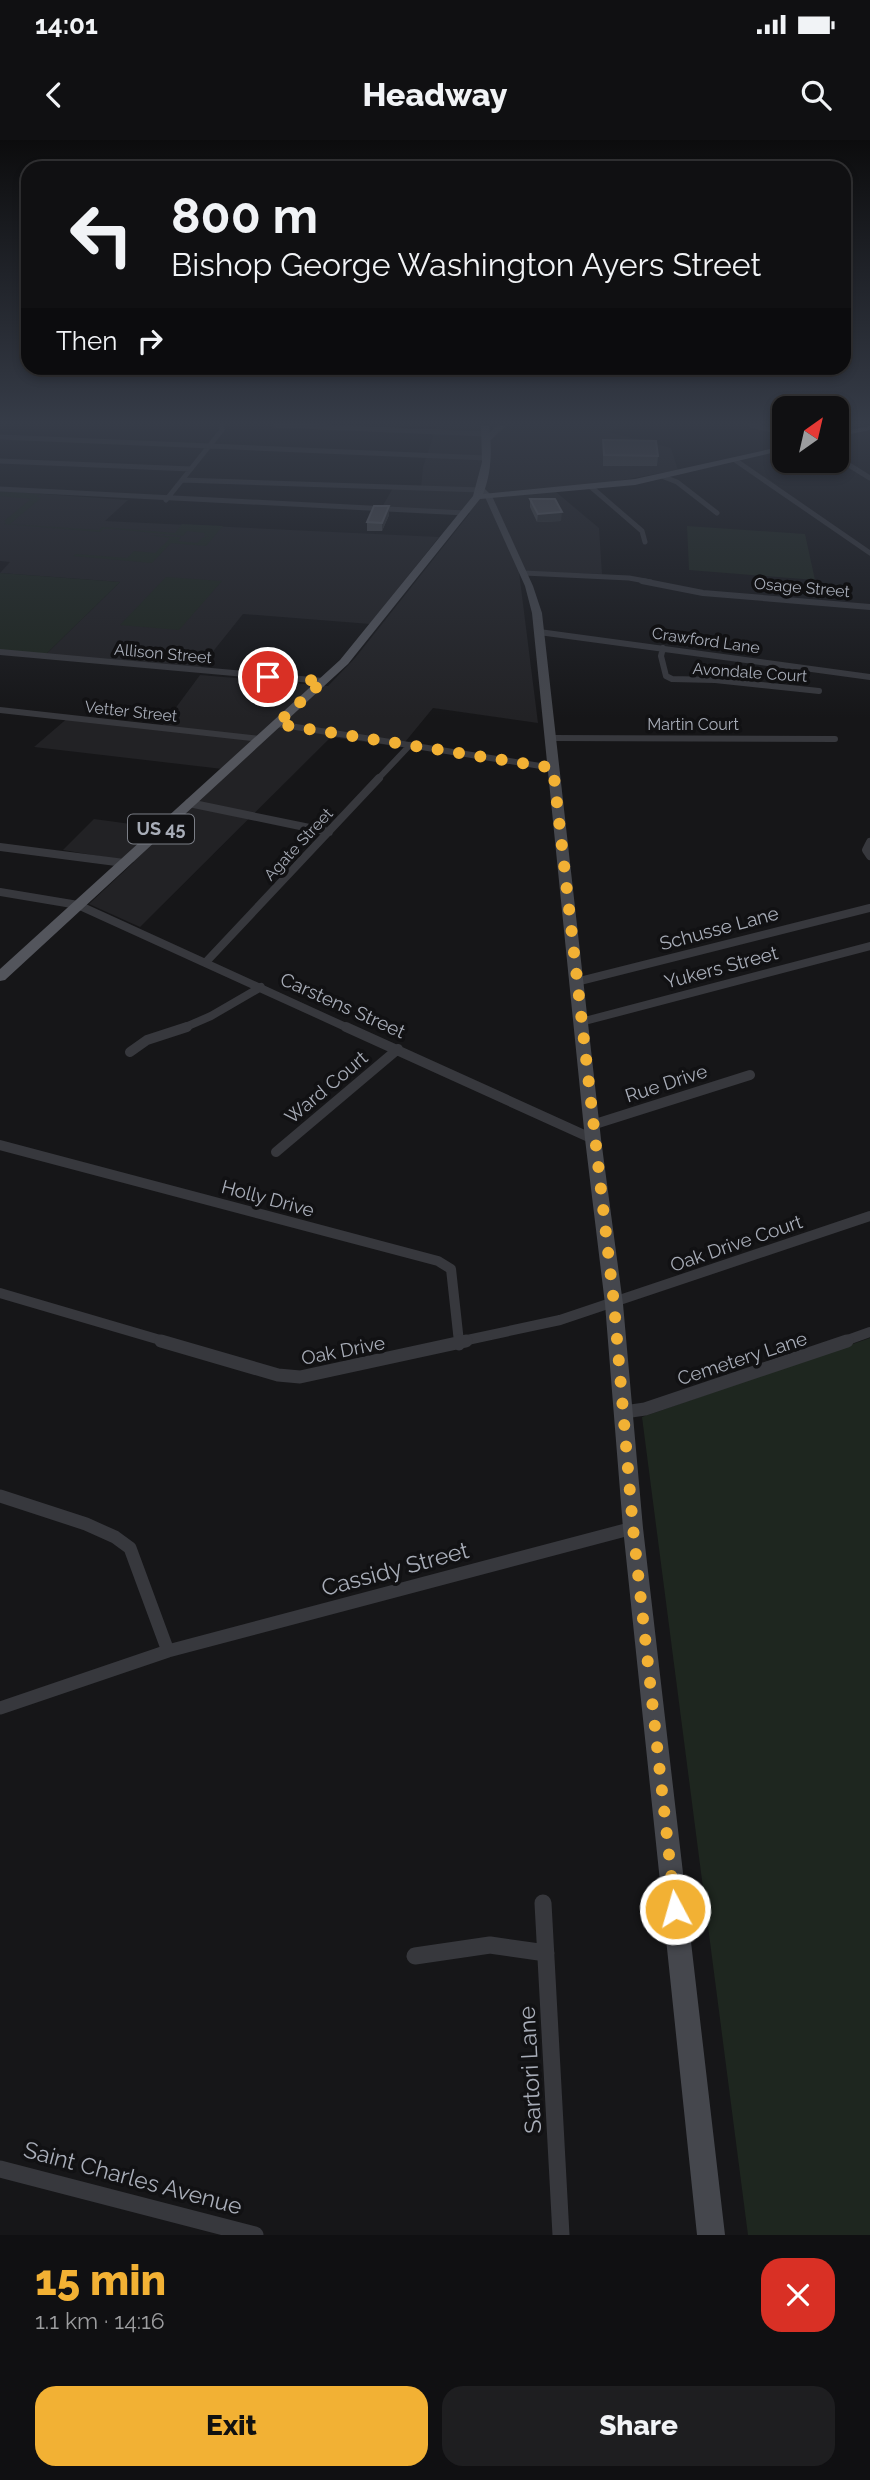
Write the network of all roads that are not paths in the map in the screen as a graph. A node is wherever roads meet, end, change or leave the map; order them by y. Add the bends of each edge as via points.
1 (457, 523) edge
2 (498, 523) edge
3 (632, 523) edge
4 (826, 523) edge
5 (645, 542) dead end
6 (870, 553) edge
7 (524, 573) junction
8 (870, 607) edge
9 (539, 632) junction
10 (663, 649) junction
11 (0, 652) edge
12 (870, 677) edge
13 (323, 681) junction
14 (819, 691) dead end
15 (0, 710) edge
16 (277, 724) junction
17 (551, 738) junction
18 (260, 739) junction
19 (835, 739) dead end
20 (410, 745) junction
21 (553, 768) junction
22 (189, 803) junction
23 (329, 832) junction
24 (870, 842) edge
25 (0, 847) edge
26 (870, 856) edge
27 (124, 863) junction
28 (0, 892) edge
29 (78, 905) junction
30 (870, 908) edge
31 (870, 946) edge
32 (206, 962) junction
33 (0, 977) edge
34 (576, 982) junction
35 (261, 986) junction
36 (581, 1022) junction
37 (398, 1049) junction
38 (130, 1052) dead end
39 (750, 1075) dead end
40 (593, 1132) junction
41 (0, 1145) edge
42 (276, 1152) dead end
43 (870, 1216) edge
44 (0, 1293) edge
45 (614, 1304) junction
46 (870, 1332) edge
47 (459, 1344) junction
48 (624, 1412) junction
49 (0, 1496) edge
50 (633, 1528) junction
51 (168, 1651) junction
52 (0, 1708) edge
53 (543, 1903) dead end
54 (546, 1953) junction
55 (415, 1956) dead end
56 (0, 2169) edge
57 (255, 2235) edge
58 (561, 2235) edge
59 (711, 2235) edge

1 - 13 main road, US 45 via 344,662
2 - 7 main road
3 - 5 street
4 - 6 street
7 - 8 street, Osage Street via 629,578 703,593
7 - 9 main road
9 - 10 street, Crawford Lane
9 - 17 main road
10 - 12 street, Crawford Lane
10 - 14 street, Avondale Court via 666,676 672,679
11 - 13 street, Allison Street
13 - 16 main road, US 45
15 - 18 street, Vetter Street
16 - 18 main road, US 45
16 - 20 street
17 - 19 street, Martin Court
17 - 21 main road
18 - 22 main road, US 45
20 - 21 street
20 - 23 street, Agate Street
21 - 34 main road
22 - 23 street
22 - 27 main road, US 45
23 - 32 street, Agate Street
24 - 26 street via 866,850
25 - 27 street
27 - 29 main road, US 45
28 - 29 street, Carstens Street
29 - 32 street, Carstens Street
29 - 33 main road, US 45
30 - 34 street, Schusse Lane
31 - 36 street, Yukers Street
32 - 35 street, Carstens Street
34 - 36 main road
35 - 37 street, Carstens Street
35 - 38 street via 202,1021 143,1041
36 - 40 main road
37 - 40 street, Carstens Street
37 - 42 street, Ward Court
39 - 40 street, Rue Drive
40 - 45 main road
41 - 47 street, Holly Drive via 438,1261 452,1269
43 - 45 street, Oak Drive Court
44 - 47 street, Oak Drive via 278,1375 312,1375
45 - 47 street, Oak Drive
45 - 48 main road
46 - 48 street, Cemetery Lane via 645,1409
48 - 50 main road
49 - 51 street via 86,1524 130,1548
50 - 51 street, Cassidy Street
50 - 59 main road
51 - 52 street, Cassidy Street
53 - 54 street, Sartori Lane
54 - 55 street via 490,1945
54 - 58 street, Sartori Lane
56 - 57 street, Saint Charles Avenue

